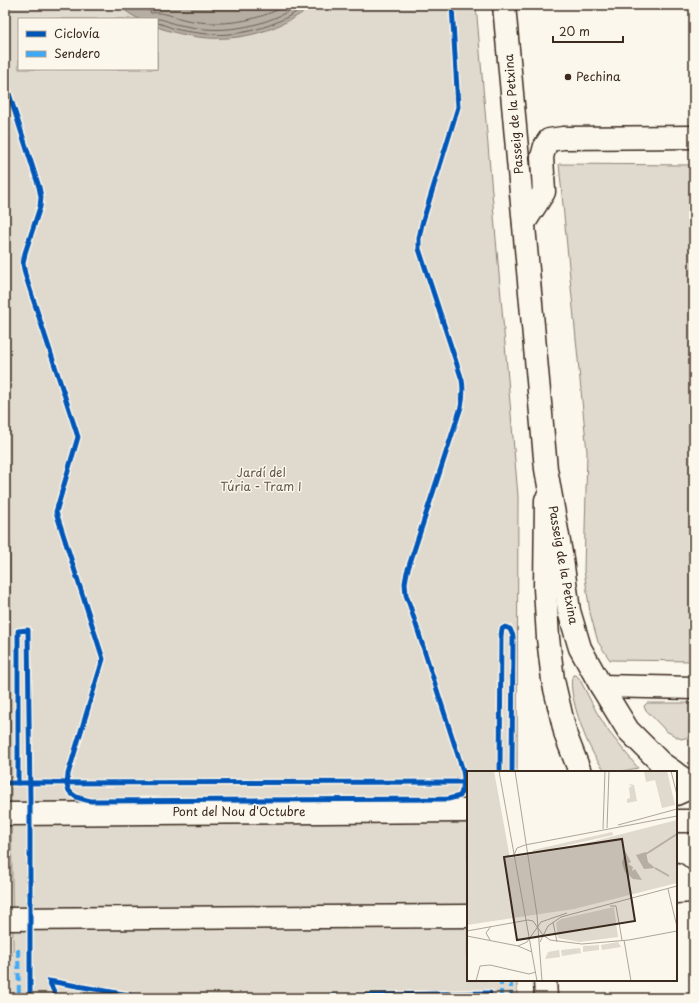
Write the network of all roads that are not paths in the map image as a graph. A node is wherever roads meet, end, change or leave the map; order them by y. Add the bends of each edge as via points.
1 (504, 5) edge
2 (694, 137) edge
3 (524, 223) junction
4 (546, 469) junction
5 (601, 686) junction
6 (694, 688) edge
7 (580, 771) edge
8 (672, 771) edge
9 (677, 774) edge
10 (694, 786) edge
11 (677, 794) edge
12 (467, 811) edge
13 (8, 814) edge
14 (677, 821) edge
15 (694, 821) edge
16 (677, 875) edge
17 (694, 890) edge
18 (677, 892) edge
19 (467, 916) edge
20 (8, 919) edge
21 (545, 981) edge
22 (546, 998) edge

1 - 3 main road, Passeig de la Petxina
2 - 3 main road, Passeig de la Petxina via 548,140 542,157 544,192
3 - 4 main road, Passeig de la Petxina
4 - 5 main road, Passeig de la Petxina via 569,611 580,648
4 - 7 main road, Passeig de la Petxina via 545,588 553,680 566,736
5 - 6 main road
5 - 8 main road, Passeig de la Petxina via 628,730
9 - 10 main road, Passeig de la Petxina
10 - 11 main road
12 - 13 main road, Pont del Nou d'Octubre
14 - 15 main road
16 - 17 main road
17 - 18 main road
19 - 20 main road
21 - 22 main road

